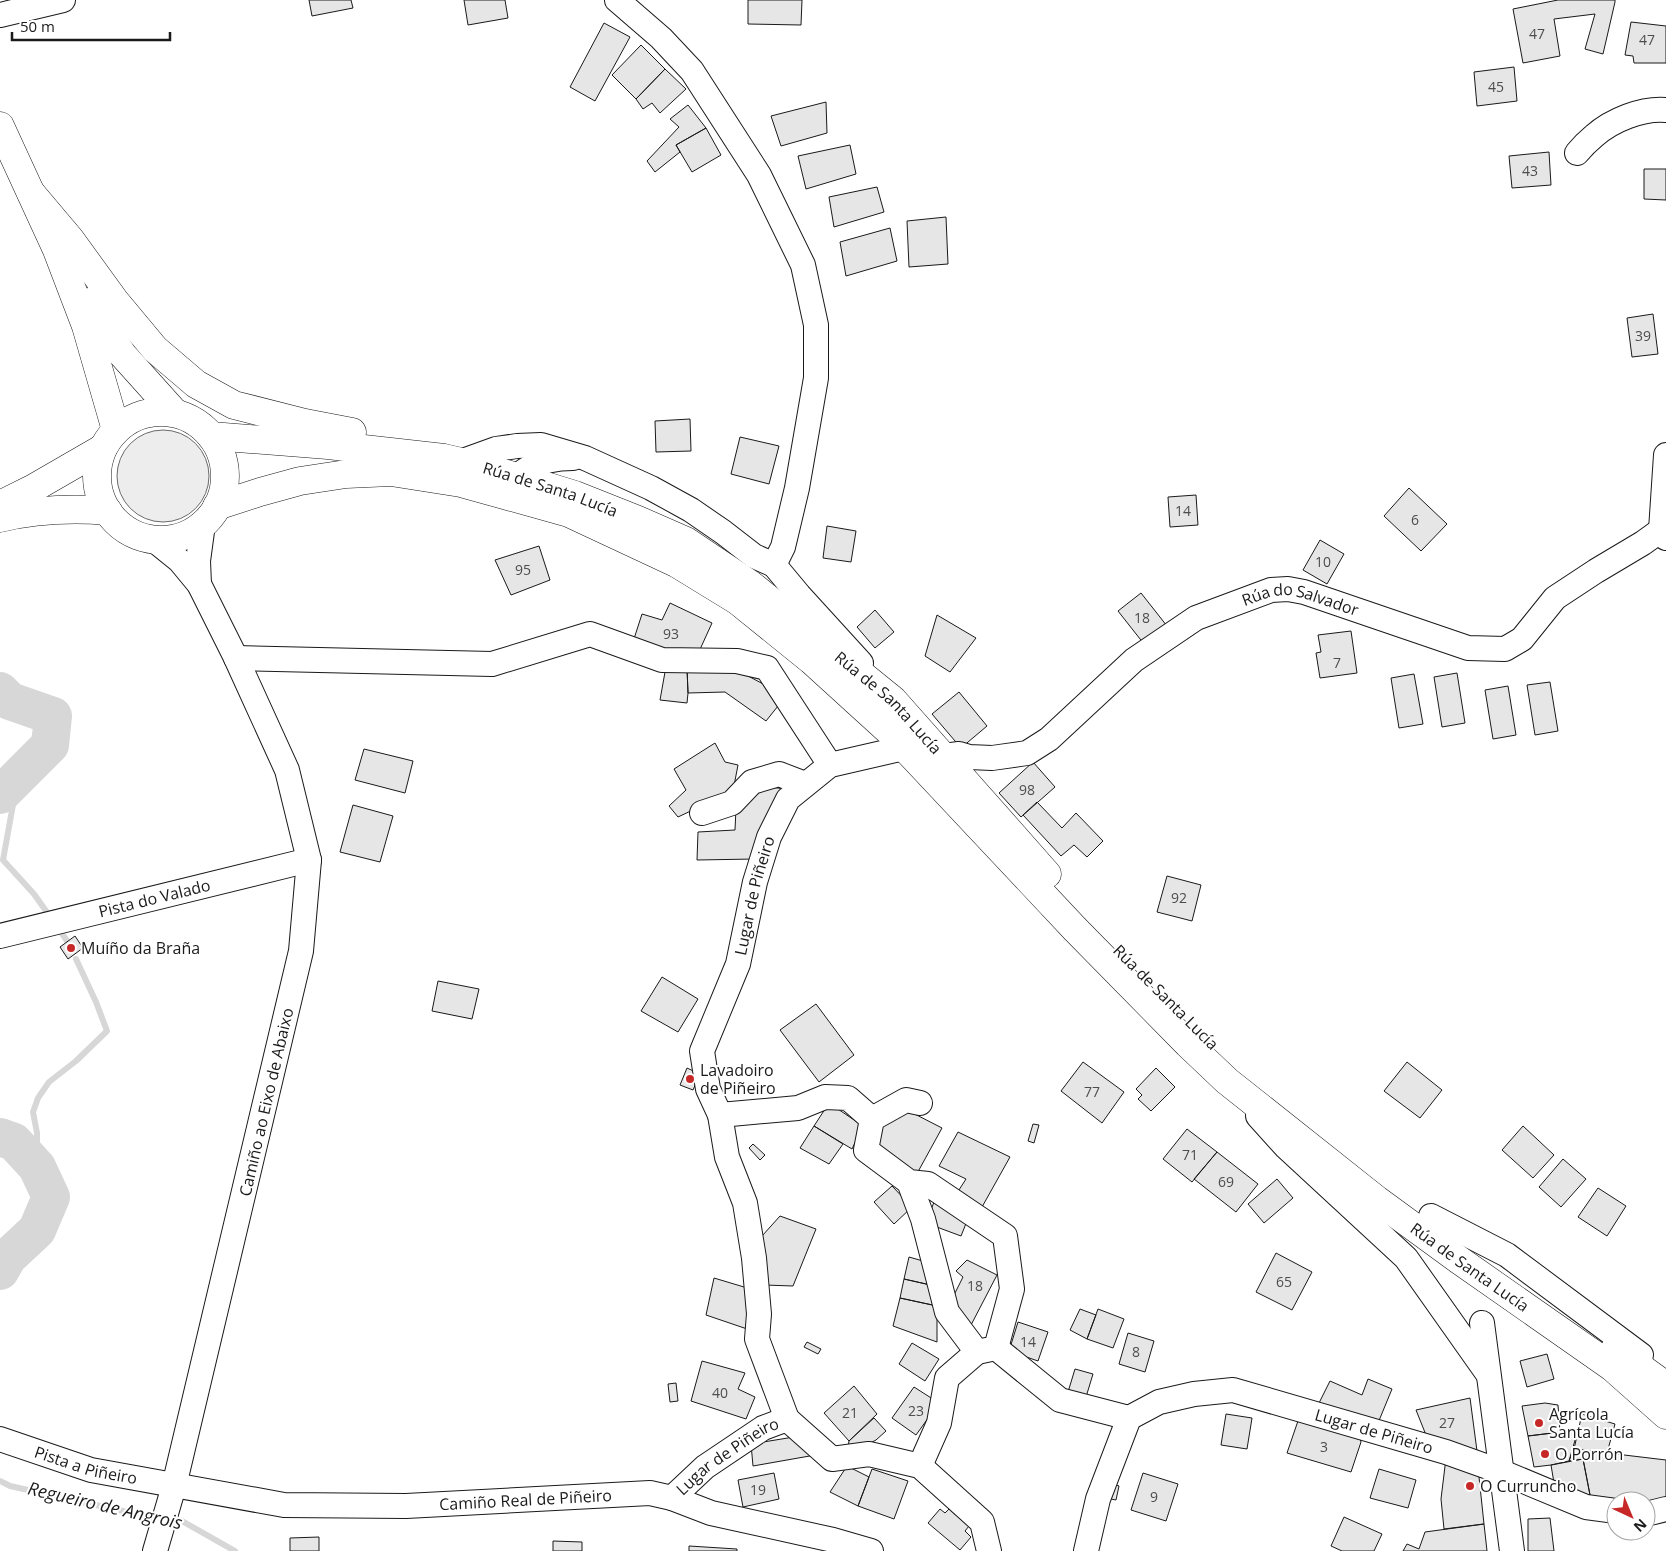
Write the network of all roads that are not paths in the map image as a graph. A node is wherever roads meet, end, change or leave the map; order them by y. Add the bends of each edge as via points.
1 (63, 0) edge
2 (617, 0) edge
3 (0, 14) edge
4 (1666, 110) edge
5 (0, 126) edge
6 (1577, 153) dead end
7 (32, 194) junction
8 (57, 250) junction
9 (174, 413) junction
10 (212, 436) junction
11 (110, 439) junction
12 (529, 445) junction
13 (419, 455) junction
14 (1666, 455) edge
15 (585, 458) junction
16 (460, 462) junction
17 (391, 472) junction
18 (511, 478) junction
19 (0, 505) edge
20 (108, 511) junction
21 (210, 515) junction
22 (0, 518) edge
23 (1664, 534) edge
24 (154, 540) junction
25 (774, 565) junction
26 (199, 584) junction
27 (774, 630) junction
28 (236, 658) junction
29 (893, 700) junction
30 (904, 748) junction
31 (944, 756) junction
32 (830, 765) junction
33 (805, 784) junction
34 (702, 813) dead end
35 (309, 860) junction
36 (0, 936) edge
37 (1227, 1081) junction
38 (920, 1103) dead end
39 (720, 1116) junction
40 (872, 1119) junction
41 (909, 1182) junction
42 (1431, 1216) junction
43 (1482, 1323) dead end
44 (987, 1350) junction
45 (1488, 1374) junction
46 (1666, 1374) edge
47 (1666, 1386) edge
48 (1666, 1415) edge
49 (787, 1418) junction
50 (1129, 1418) junction
51 (0, 1438) edge
52 (920, 1466) junction
53 (1502, 1472) junction
54 (672, 1498) junction
55 (168, 1506) junction
56 (1606, 1510) edge
57 (155, 1551) edge
58 (871, 1551) edge
59 (988, 1551) edge
60 (1086, 1551) edge
61 (1512, 1551) edge

1 - 3 street
2 - 25 street via 661,38 692,71 759,175 803,265 816,325 816,378 797,488 783,547
4 - 6 street via 1652,109 1623,118 1594,135
5 - 7 highway
7 - 8 highway
7 - 13 highway via 155,349 196,384 234,405 382,438
8 - 9 highway via 122,354
8 - 11 highway via 86,326
9 - 10 highway via 195,421
9 - 11 highway via 154,412 133,418
10 - 13 highway, Rúa de Santa Lucía
10 - 21 highway via 221,452 225,470 224,488
11 - 19 highway via 32,489
11 - 20 highway via 97,469 99,491
12 - 15 street via 541,445
12 - 16 street via 496,449
12 - 18 street via 514,455 510,462
13 - 16 highway, Rúa de Santa Lucía
14 - 23 street
15 - 18 street via 542,462
15 - 25 street via 691,510 754,556
16 - 18 highway, Rúa de Santa Lucía
17 - 18 street via 434,467 508,482
17 - 21 highway, Rúa de Santa Lucía via 300,481 260,492
17 - 27 highway, Rúa de Santa Lucía via 460,483 569,513 676,563 738,601
18 - 27 street via 513,484 607,517 706,567 737,586 761,609
18 - 29 highway, Rúa de Santa Lucía via 575,495 686,542 750,584
20 - 22 highway via 38,512
20 - 24 highway via 120,525 136,535
21 - 24 highway via 189,534
21 - 26 street via 198,561
23 - 31 street, Rúa do Salvador via 1643,543 1555,598 1522,639 1505,649 1468,648 1304,592 1288,588 1271,590 1196,618 1134,660 1049,739 1027,752 992,758 959,754
24 - 26 street via 180,561
25 - 29 street
26 - 28 street, Camiño ao Eixo de Abaixo
27 - 30 highway, Rúa de Santa Lucía via 811,660
28 - 32 street via 492,664 590,634 662,660 737,661 767,668
28 - 35 street, Camiño ao Eixo de Abaixo via 287,770
29 - 31 highway, Rúa de Santa Lucía
30 - 32 street, Lugar de Piñeiro
30 - 37 highway, Rúa de Santa Lucía via 1075,929
31 - 42 highway, Rúa de Santa Lucía via 1043,869 1197,1032 1281,1106
32 - 33 street, Lugar de Piñeiro
33 - 34 street via 779,774 752,782 732,803
33 - 39 street, Lugar de Piñeiro via 788,799 769,838 738,964 702,1051 708,1089
35 - 36 street, Pista do Valado
35 - 55 street, Camiño ao Eixo de Abaixo via 302,952
37 - 45 street, Rúa de Santa Lucía via 1286,1147 1406,1258
37 - 48 highway, Rúa de Santa Lucía via 1377,1200 1612,1367
38 - 40 street via 906,1100
39 - 40 street via 798,1108 825,1098 848,1098
39 - 49 street, Lugar de Piñeiro via 726,1157 745,1204 754,1258 759,1314 757,1339
40 - 41 street via 866,1150
41 - 44 street via 923,1219 946,1312
41 - 44 street via 928,1184 1005,1236 1012,1289
42 - 46 street, Rúa de Santa Lucía via 1508,1255
42 - 47 highway, Rúa de Santa Lucía
43 - 45 street
44 - 50 street via 1060,1400
44 - 52 street via 947,1378 939,1423
45 - 53 street
49 - 52 street, Lugar de Piñeiro via 832,1459 869,1454
49 - 54 street, Lugar de Piñeiro via 763,1428 705,1467
50 - 53 street, Lugar de Piñeiro via 1159,1402 1233,1390 1446,1452
50 - 60 street via 1098,1499
51 - 55 street, Pista a Piñeiro via 91,1470
52 - 59 street, Lugar de Piñeiro via 982,1522
53 - 56 street, Lugar de Piñeiro via 1586,1507
53 - 61 street
54 - 55 street, Camiño Real de Piñeiro via 650,1493 406,1506
54 - 58 street, Camiño Real de Piñeiro via 711,1513
55 - 57 street, Camiño ao Eixo de Abaixo

